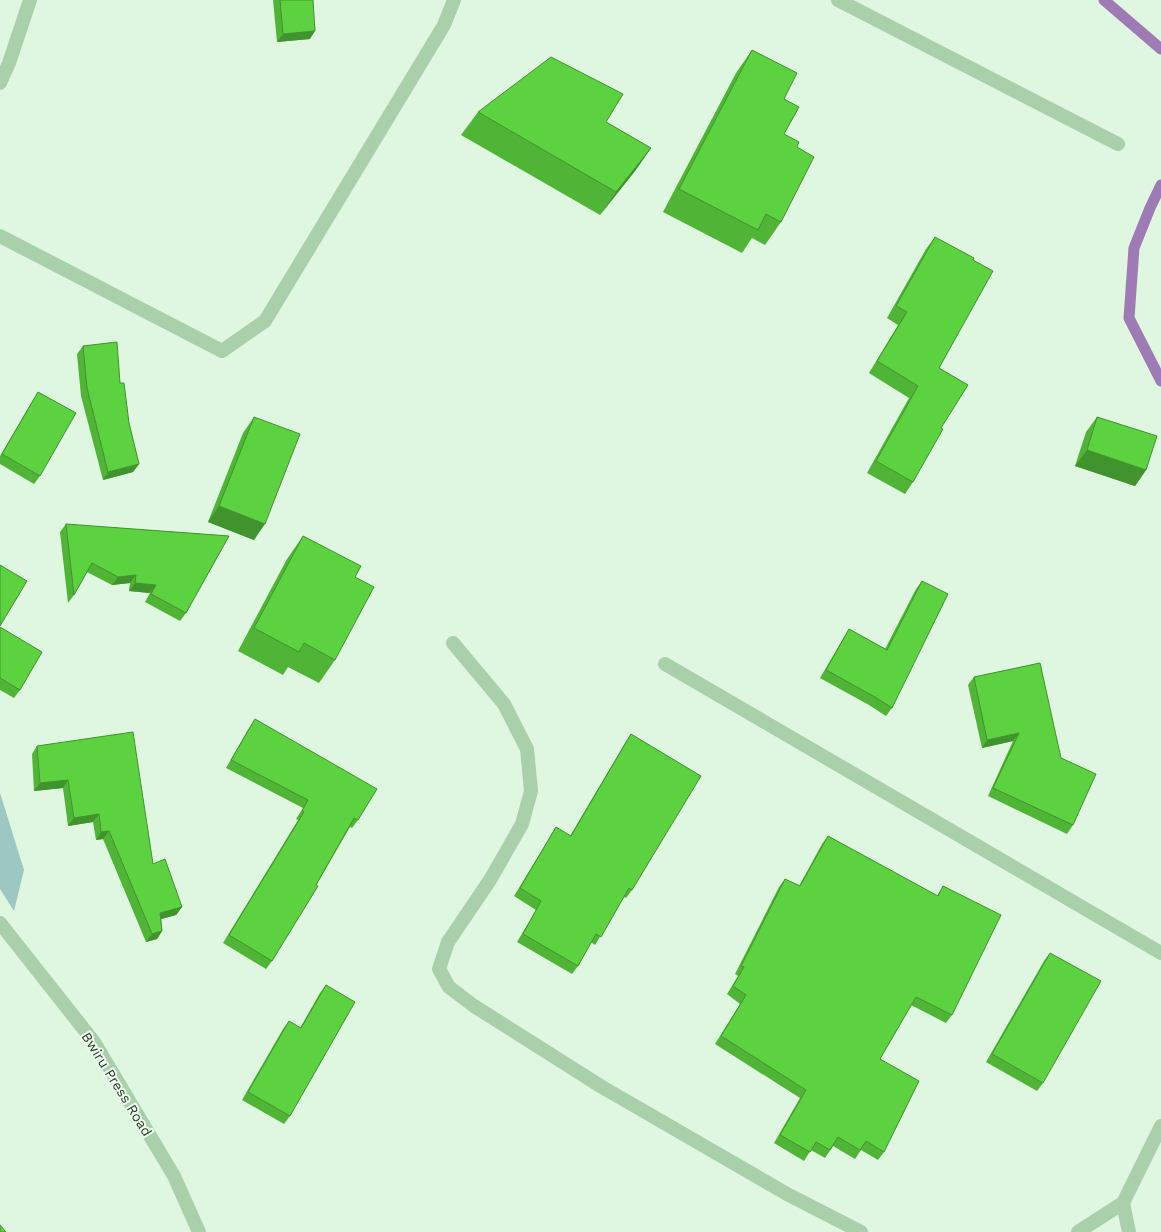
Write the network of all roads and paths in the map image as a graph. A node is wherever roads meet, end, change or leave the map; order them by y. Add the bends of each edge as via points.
1 (30, 0) edge
2 (454, 0) edge
3 (838, 0) edge
4 (0, 84) edge
5 (1118, 144) dead end
6 (0, 236) edge
7 (453, 642) dead end
8 (664, 664) dead end
9 (0, 923) edge
10 (1161, 953) edge
11 (1161, 1126) edge
12 (1123, 1203) junction
13 (198, 1232) edge
14 (860, 1232) edge
15 (1078, 1232) edge
16 (1129, 1232) edge

1 - 4 street
2 - 6 street via 444,25 264,322 222,351
3 - 5 street
7 - 14 street via 504,704 527,749 531,791 522,824 490,880 448,942 439,969 450,987 474,1006 602,1086
8 - 10 street
9 - 13 street, Bwiru Press Road via 94,1042 174,1176
11 - 12 street
12 - 15 street
12 - 16 street

